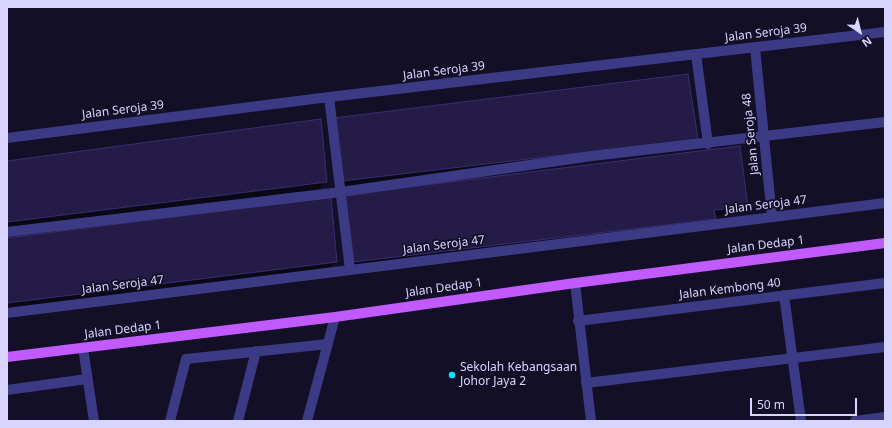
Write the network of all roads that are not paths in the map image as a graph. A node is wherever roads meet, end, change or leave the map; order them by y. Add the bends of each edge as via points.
1 (885, 32) edge
2 (755, 48) junction
3 (696, 54) junction
4 (329, 97) junction
5 (885, 122) edge
6 (7, 138) edge
7 (764, 138) junction
8 (708, 144) junction
9 (340, 192) junction
10 (885, 203) edge
11 (772, 217) junction
12 (7, 232) edge
13 (885, 243) edge
14 (350, 270) junction
15 (576, 283) junction
16 (885, 283) edge
17 (784, 295) junction
18 (7, 313) edge
19 (335, 317) junction
20 (578, 321) junction
21 (328, 344) junction
22 (885, 347) edge
23 (83, 348) junction
24 (256, 351) junction
25 (7, 357) edge
26 (794, 358) junction
27 (87, 379) junction
28 (586, 383) junction
29 (7, 390) edge
30 (885, 417) edge
31 (94, 421) edge
32 (170, 421) edge
33 (238, 421) edge
34 (307, 421) edge
35 (590, 421) edge
36 (801, 421) edge
37 (855, 421) edge

1 - 2 street, Jalan Seroja 39
2 - 3 street, Jalan Seroja 39
2 - 7 street, Jalan Seroja 48
3 - 4 street, Jalan Seroja 39
3 - 8 street
4 - 6 street, Jalan Seroja 39
4 - 9 street
5 - 7 street
7 - 8 street
7 - 11 street, Jalan Seroja 48
8 - 9 street via 592,156
9 - 12 street
9 - 14 street
10 - 11 street, Jalan Seroja 47
11 - 14 street, Jalan Seroja 47
13 - 15 main road, Jalan Dedap 1
14 - 18 street, Jalan Seroja 47
15 - 19 main road, Jalan Dedap 1
15 - 20 street
16 - 17 street, Jalan Kembong 40
17 - 20 street, Jalan Kembong 40
17 - 26 street
19 - 21 street
19 - 23 main road, Jalan Dedap 1
20 - 28 street
21 - 24 street
21 - 34 street
22 - 26 street
23 - 25 main road, Jalan Dedap 1
23 - 27 street
24 - 32 street via 186,359
24 - 33 street
26 - 28 street
26 - 36 street
27 - 29 street
27 - 31 street
28 - 35 street
30 - 37 street

